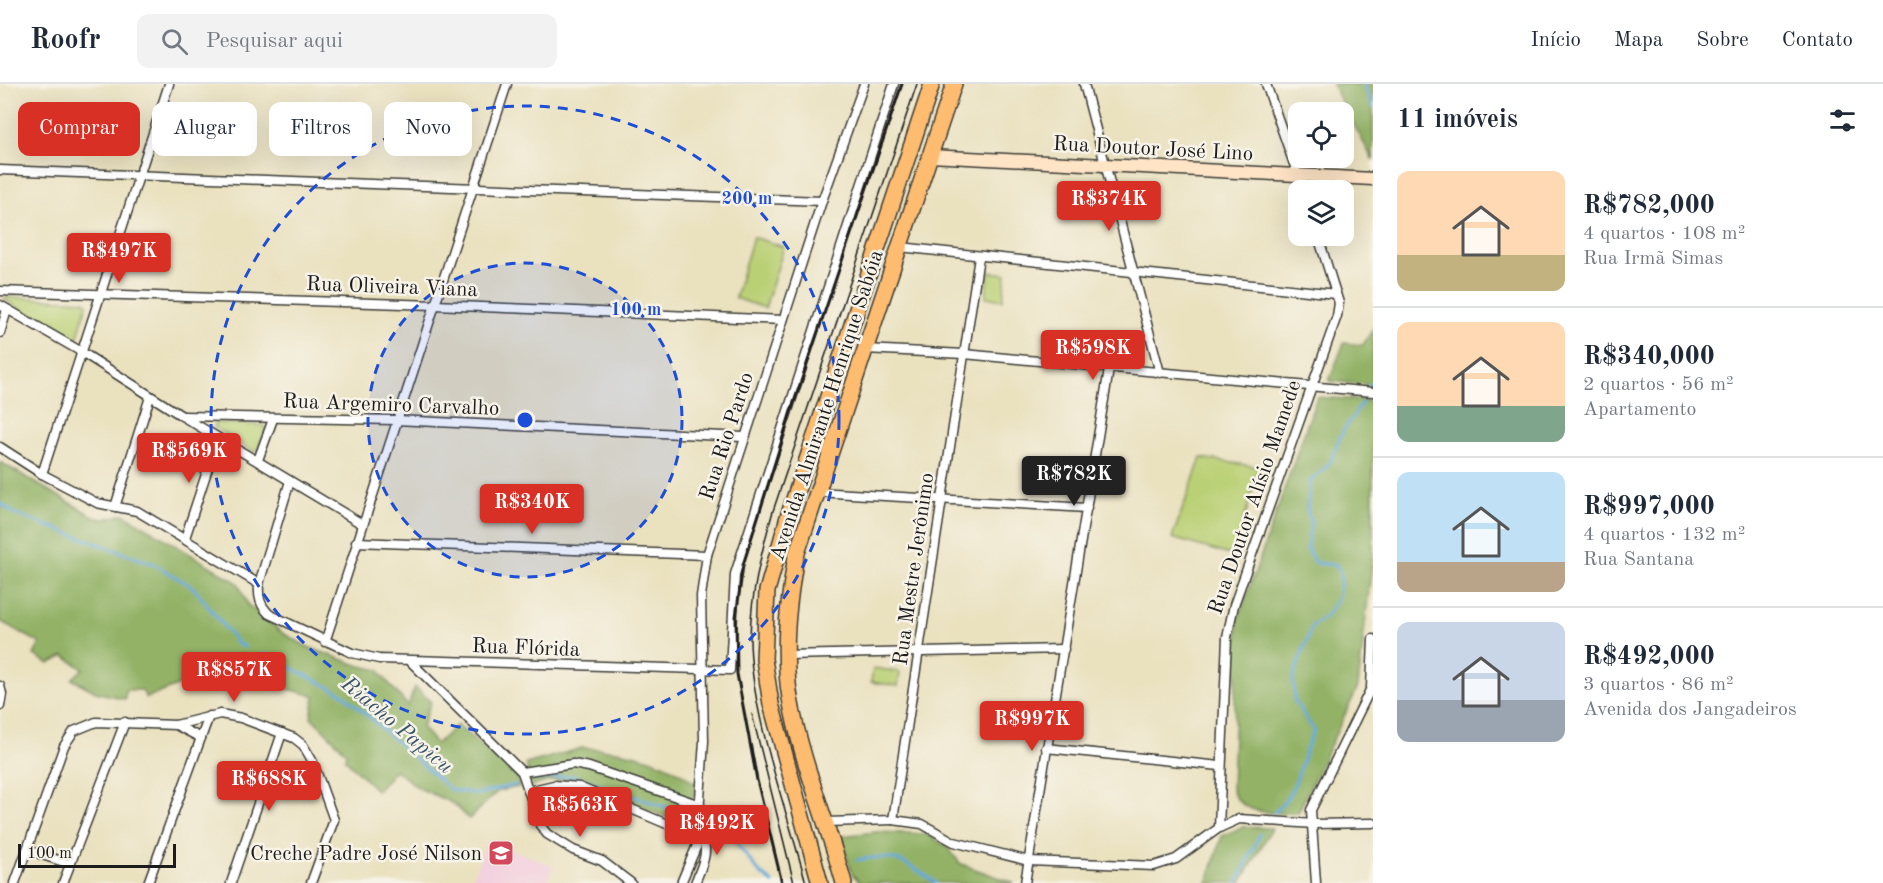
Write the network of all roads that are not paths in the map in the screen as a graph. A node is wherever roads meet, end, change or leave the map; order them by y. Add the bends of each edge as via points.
1 (169, 84) edge
2 (507, 84) edge
3 (864, 84) edge
4 (894, 84) edge
5 (932, 84) edge
6 (954, 84) edge
7 (1084, 84) edge
8 (1266, 84) edge
9 (930, 156) junction
10 (1106, 163) junction
11 (0, 170) edge
12 (140, 176) junction
13 (1298, 176) junction
14 (1373, 179) edge
15 (1299, 180) edge
16 (473, 187) junction
17 (822, 201) junction
18 (1321, 246) edge
19 (900, 247) junction
20 (979, 257) junction
21 (1134, 272) junction
22 (0, 291) edge
23 (1336, 294) junction
24 (101, 296) junction
25 (435, 305) junction
26 (4, 307) edge
27 (783, 320) junction
28 (0, 333) edge
29 (865, 349) junction
30 (80, 351) junction
31 (964, 354) junction
32 (1109, 369) junction
33 (1160, 373) junction
34 (1309, 388) junction
35 (1373, 392) edge
36 (150, 396) junction
37 (182, 416) junction
38 (273, 419) junction
39 (396, 420) junction
40 (743, 437) junction
41 (218, 438) junction
42 (0, 447) edge
43 (258, 460) junction
44 (42, 474) junction
45 (290, 481) junction
46 (817, 492) junction
47 (942, 500) junction
48 (115, 507) junction
49 (1087, 508) junction
50 (362, 524) junction
51 (185, 538) junction
52 (356, 542) junction
53 (707, 555) junction
54 (259, 584) junction
55 (1373, 639) edge
56 (325, 642) junction
57 (1064, 649) junction
58 (918, 652) junction
59 (786, 655) junction
60 (410, 661) junction
61 (702, 670) junction
62 (730, 670) joint
63 (0, 686) edge
64 (0, 706) edge
65 (209, 716) junction
66 (125, 722) junction
67 (176, 724) junction
68 (282, 733) junction
69 (201, 738) junction
70 (1046, 748) junction
71 (1220, 766) junction
72 (523, 773) junction
73 (812, 776) junction
74 (790, 781) junction
75 (527, 789) junction
76 (893, 820) junction
77 (826, 822) junction
78 (1373, 823) edge
79 (1314, 824) junction
80 (1219, 828) junction
81 (695, 833) junction
82 (27, 850) junction
83 (1029, 861) junction
84 (70, 864) junction
85 (698, 882) edge
86 (15, 883) edge
87 (63, 883) edge
88 (148, 883) edge
89 (231, 883) edge
90 (311, 883) edge
91 (631, 883) edge
92 (681, 883) edge
93 (820, 883) edge
94 (844, 883) edge
95 (1025, 883) edge
96 (1317, 883) edge

1 - 12 street
2 - 16 street
3 - 17 street, Rua Rio Pardo
4 - 62 street, Avenida Almirante Henrique Sabóia via 735,574
5 - 74 highway, Avenida Almirante Henrique Sabóia via 767,591 764,658
6 - 9 highway, Avenida Almirante Henrique Sabóia
7 - 10 street
8 - 13 street
9 - 10 street, Rua Doutor José Lino
9 - 19 highway, Avenida Almirante Henrique Sabóia
10 - 13 street, Rua Doutor José Lino
10 - 21 street
11 - 12 street
12 - 16 street
12 - 24 street
13 - 14 street, Rua Doutor José Lino
13 - 15 street
16 - 17 street
16 - 25 street
17 - 27 street, Rua Rio Pardo
18 - 23 street, Rua Doutor Alísio Mamede
19 - 20 street
19 - 29 highway, Avenida Almirante Henrique Sabóia
20 - 21 street
20 - 31 street, Rua Mestre Jerônimo
21 - 23 street
21 - 33 street
22 - 24 street, Rua Oliveira Viana
23 - 34 street, Rua Doutor Alísio Mamede via 1337,315
24 - 25 street, Rua Oliveira Viana
24 - 30 street
25 - 27 street, Rua Oliveira Viana
25 - 39 street
26 - 28 street
26 - 30 street
27 - 40 street, Rua Rio Pardo
29 - 31 street
29 - 46 highway, Avenida Almirante Henrique Sabóia
30 - 36 street
30 - 44 street
31 - 32 street
31 - 47 street, Rua Mestre Jerônimo
32 - 33 street
32 - 49 street
33 - 34 street
34 - 35 street
34 - 71 street, Rua Doutor Alísio Mamede via 1234,605 1227,638
36 - 37 street
36 - 48 street
37 - 38 street, Rua Argemiro Carvalho
37 - 41 street
38 - 39 street, Rua Argemiro Carvalho
38 - 43 street
39 - 40 street, Rua Argemiro Carvalho
39 - 50 street
40 - 53 street, Rua Rio Pardo
41 - 43 street
41 - 51 street
42 - 44 street
43 - 45 street
44 - 48 street via 97,503
45 - 50 street
45 - 54 street
46 - 47 street
46 - 59 highway, Avenida Almirante Henrique Sabóia via 796,556 787,612
47 - 49 street
47 - 58 street, Rua Mestre Jerônimo
48 - 51 street via 137,511
49 - 57 street
50 - 52 street
51 - 54 street
52 - 53 street
52 - 56 street
53 - 61 street, Rua Rio Pardo via 701,596
54 - 56 street, Rua Flórida via 258,596 269,614
55 - 79 street via 1371,688 1311,810
56 - 60 street, Rua Flórida via 352,653
57 - 58 street
57 - 70 street
58 - 59 street
58 - 76 street, Rua Mestre Jerônimo
59 - 73 highway, Avenida Almirante Henrique Sabóia via 790,697
60 - 61 street, Rua Flórida
60 - 72 street
61 - 62 street, Rua Flórida
61 - 72 street, Rua Rio Pardo via 704,741 700,809 589,767 573,764
63 - 64 street
65 - 67 street
65 - 68 street via 230,715
65 - 69 street
66 - 67 street
66 - 82 street via 96,722 74,731 64,746
66 - 84 street
67 - 69 street
68 - 89 street
68 - 90 street via 294,738 309,754 334,820
69 - 88 street
70 - 71 street
70 - 83 street
71 - 80 street, Rua Doutor Alísio Mamede
72 - 75 street
73 - 74 highway
73 - 77 highway, Avenida Almirante Henrique Sabóia
74 - 93 highway, Avenida Almirante Henrique Sabóia
75 - 81 street via 554,785 579,788
75 - 91 street via 547,834 602,861
76 - 77 street
76 - 83 street via 922,824 959,844
77 - 94 highway, Avenida Almirante Henrique Sabóia
78 - 79 street
79 - 80 street via 1239,819
79 - 96 street
80 - 83 street via 1165,865
81 - 85 street via 705,841 706,848
81 - 92 street
82 - 84 street
82 - 86 street
83 - 95 street
84 - 87 street

